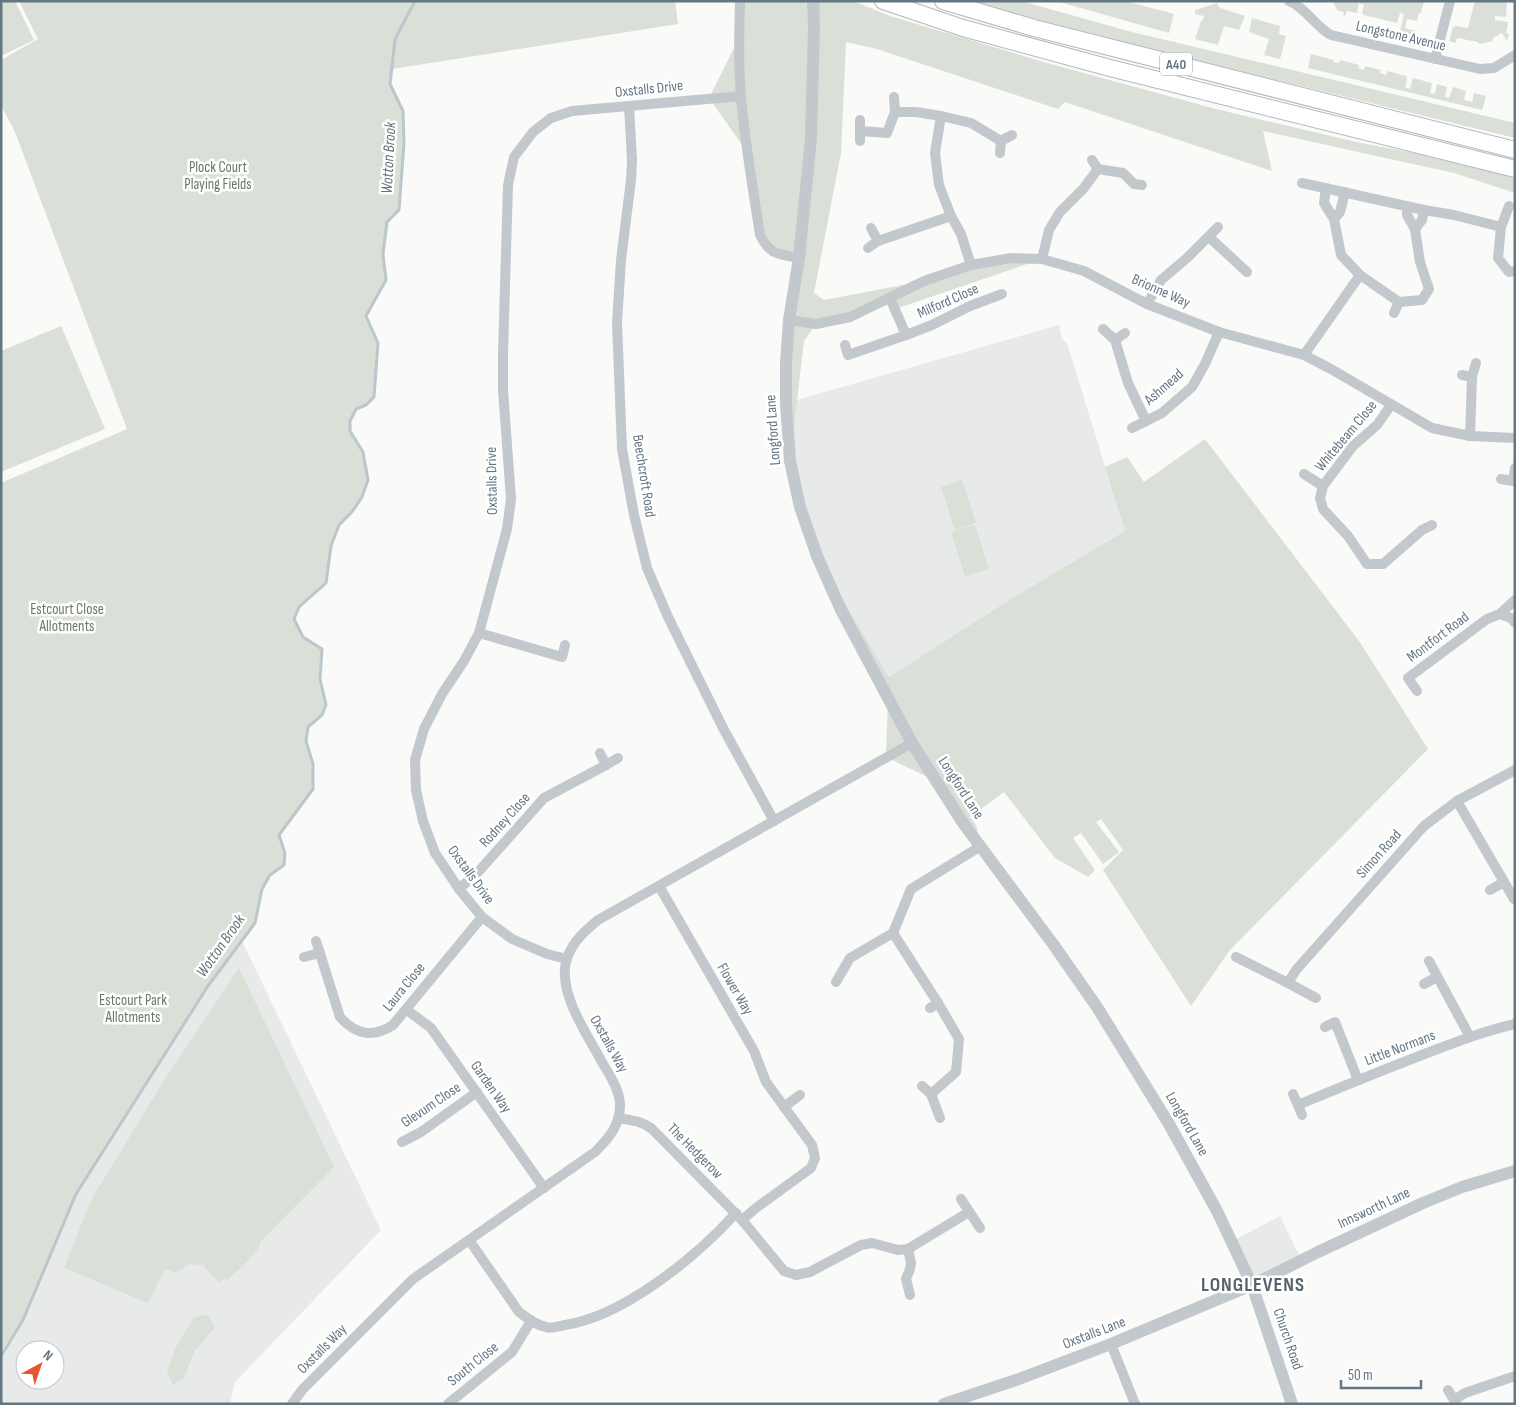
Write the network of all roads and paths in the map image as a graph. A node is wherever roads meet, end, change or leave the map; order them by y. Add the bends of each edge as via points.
1 (740, 1) edge
2 (884, 1) edge
3 (943, 1) edge
4 (1450, 1) edge
5 (1296, 2) edge
6 (813, 6) edge
7 (1515, 55) edge
8 (1435, 59) junction
9 (741, 96) junction
10 (894, 97) dead end
11 (629, 106) junction
12 (895, 112) junction
13 (941, 116) junction
14 (860, 131) dead end
15 (1012, 135) dead end
16 (1001, 141) junction
17 (1515, 150) edge
18 (1000, 153) dead end
19 (1515, 169) edge
20 (1302, 183) dead end
21 (1136, 186) dead end
22 (1326, 188) junction
23 (1345, 192) junction
24 (1407, 206) junction
25 (1510, 206) dead end
26 (1424, 210) junction
27 (951, 216) junction
28 (1334, 219) junction
29 (1218, 227) dead end
30 (1501, 227) junction
31 (871, 228) dead end
32 (1415, 229) junction
33 (1209, 237) junction
34 (878, 241) junction
35 (868, 248) dead end
36 (799, 258) junction
37 (1042, 259) junction
38 (971, 266) junction
39 (1515, 271) edge
40 (1247, 272) dead end
41 (1360, 275) junction
42 (1002, 294) dead end
43 (890, 298) junction
44 (1399, 302) junction
45 (1147, 304) junction
46 (1394, 313) dead end
47 (1318, 316) dead end
48 (789, 320) junction
49 (1328, 320) junction
50 (1103, 329) dead end
51 (1219, 332) junction
52 (1125, 333) dead end
53 (906, 335) junction
54 (1116, 340) junction
55 (1304, 355) junction
56 (1476, 363) dead end
57 (851, 366) dead end
58 (1391, 405) junction
59 (1146, 421) junction
60 (1132, 428) dead end
61 (1470, 436) junction
62 (1515, 438) edge
63 (1515, 468) edge
64 (1304, 474) dead end
65 (1501, 479) dead end
66 (1324, 486) junction
67 (1432, 525) dead end
68 (1515, 600) edge
69 (1500, 614) junction
70 (1515, 623) edge
71 (479, 633) junction
72 (566, 645) dead end
73 (1417, 691) dead end
74 (912, 743) junction
75 (600, 753) dead end
76 (618, 758) dead end
77 (606, 765) junction
78 (1515, 770) edge
79 (1457, 800) junction
80 (774, 821) junction
81 (981, 846) junction
82 (1504, 882) junction
83 (659, 886) junction
84 (459, 889) junction
85 (1490, 890) dead end
86 (1514, 899) edge
87 (482, 917) junction
88 (892, 933) junction
89 (316, 941) dead end
90 (320, 953) junction
91 (304, 957) dead end
92 (1236, 957) dead end
93 (567, 959) junction
94 (1429, 961) dead end
95 (1437, 977) junction
96 (836, 982) dead end
97 (1288, 983) junction
98 (1424, 984) dead end
99 (1316, 998) dead end
100 (407, 1010) junction
101 (1515, 1024) edge
102 (1325, 1026) dead end
103 (1470, 1037) junction
104 (1358, 1080) junction
105 (922, 1086) dead end
106 (477, 1092) junction
107 (931, 1094) junction
108 (1293, 1094) dead end
109 (800, 1095) dead end
110 (1298, 1105) junction
111 (784, 1107) junction
112 (1302, 1115) dead end
113 (618, 1118) junction
114 (940, 1118) dead end
115 (402, 1142) dead end
116 (1515, 1172) edge
117 (544, 1188) junction
118 (961, 1199) dead end
119 (969, 1212) junction
120 (739, 1217) junction
121 (980, 1228) dead end
122 (469, 1240) junction
123 (908, 1249) junction
124 (1252, 1285) junction
125 (910, 1296) dead end
126 (531, 1321) junction
127 (1111, 1344) junction
128 (1515, 1376) edge
129 (1448, 1390) dead end
130 (1454, 1402) edge
131 (949, 1403) edge
132 (292, 1404) edge
133 (448, 1404) edge
134 (1135, 1404) edge
135 (1292, 1404) edge

1 - 9 street
2 - 19 highway, A40 via 963,28 1110,68
3 - 17 highway, A40 via 1043,30
4 - 8 street
5 - 8 street, Longstone Avenue via 1322,30 1331,35
6 - 36 street, Longford Lane via 811,139
7 - 8 street, Longstone Avenue via 1494,68 1480,70
9 - 11 street, Oxstalls Drive
9 - 36 street via 760,235 766,247 777,254
10 - 12 street
11 - 71 street, Oxstalls Drive via 572,111 550,118 533,132 514,157 508,185 503,354 511,499 507,529
11 - 80 street, Beechcroft Road via 631,180 620,260 617,324 622,450 634,515 648,568 668,617
12 - 13 street
12 - 14 street via 887,134
13 - 16 street via 971,123
13 - 27 street via 935,153 940,186
15 - 16 street
16 - 18 street
20 - 22 street
21 - 37 street via 1123,173 1095,165 1083,189 1060,212 1049,230
22 - 23 street
22 - 28 street via 1324,203
23 - 24 street
23 - 28 street via 1340,212
24 - 26 street
24 - 32 street via 1407,215
25 - 30 street
26 - 30 street
26 - 32 street
27 - 34 street
27 - 38 street via 961,234
28 - 41 street via 1341,255
29 - 33 street
30 - 39 street via 1498,258 1509,272
31 - 34 street
32 - 44 street via 1420,262 1429,290 1422,300
33 - 40 street via 1235,267
33 - 45 street via 1162,280
34 - 35 street
36 - 48 street, Longford Lane
37 - 38 street, Brionne Way via 1012,258
37 - 45 street, Brionne Way via 1084,271
38 - 43 street, Brionne Way via 924,281
41 - 44 street
41 - 49 street
42 - 53 street, Milford Close
43 - 48 street, Brionne Way via 850,317 816,324
43 - 53 street, Milford Close
44 - 46 street
45 - 51 street, Brionne Way
47 - 49 street
48 - 74 street, Longford Lane via 786,403 790,460 800,507 841,610
49 - 55 street
50 - 54 street
51 - 55 street, Brionne Way
51 - 59 street, Ashmead via 1192,387 1162,413
52 - 54 street
53 - 57 street, Milford Close via 846,350
54 - 59 street via 1128,383
55 - 58 street, Brionne Way
56 - 61 street via 1467,376
58 - 61 street, Brionne Way via 1432,428
58 - 66 street, Whitebeam Close via 1377,425 1353,446
59 - 60 street, Ashmead
61 - 62 street, Brionne Way
63 - 65 street via 1513,481
64 - 66 street, Whitebeam Close
66 - 67 street, Whitebeam Close via 1320,498 1324,509 1367,564 1383,564 1420,526
68 - 69 street
69 - 70 street
69 - 73 street, Montfort Road via 1487,619 1408,678
71 - 72 street via 562,658
71 - 84 street, Oxstalls Drive via 424,729 415,760 416,790 423,821 435,853
74 - 80 street, Oxstalls Way
74 - 81 street, Longford Lane
75 - 77 street
76 - 77 street, Rodney Close
77 - 84 street, Rodney Close via 544,798
78 - 79 street, Simon Road
79 - 82 street
79 - 97 street, Simon Road via 1424,826
80 - 83 street, Oxstalls Way
81 - 88 street via 911,889
81 - 124 street, Longford Lane via 1097,1007 1135,1067 1217,1211
82 - 85 street
82 - 86 street
83 - 93 street, Oxstalls Way via 598,920 579,937
83 - 111 street, Flower Way via 754,1051 766,1082
84 - 87 street, Oxstalls Drive
87 - 93 street, Oxstalls Drive via 512,939
87 - 100 street, Laura Close
88 - 96 street via 850,958
88 - 107 street via 934,1006 959,1039 960,1074
89 - 90 street, Laura Close
90 - 91 street
90 - 100 street, Laura Close via 340,1017 347,1025 357,1031 374,1034 393,1025
92 - 97 street
93 - 113 street, Oxstalls Way via 566,987 571,1005 614,1083 620,1106
94 - 95 street
95 - 98 street
95 - 103 street
97 - 99 street
100 - 106 street, Garden Way via 431,1028
101 - 103 street, Little Normans
102 - 104 street via 1335,1022
103 - 104 street, Little Normans
104 - 110 street, Little Normans
105 - 107 street
106 - 115 street, Glevum Close
106 - 117 street, Garden Way
107 - 114 street
108 - 110 street
109 - 111 street
110 - 112 street
111 - 120 street, Flower Way via 812,1144 815,1158 811,1168
113 - 117 street, Oxstalls Way via 608,1139 595,1152
113 - 120 street, The Hedgerow via 646,1124
116 - 124 street, Innsworth Lane via 1462,1187 1423,1203
117 - 122 street, Oxstalls Way
118 - 119 street
119 - 121 street
119 - 123 street
120 - 123 street, The Hedgerow via 784,1271 796,1275 810,1272 862,1245 872,1243 898,1250
120 - 126 street, Flower Way via 724,1226 678,1268 626,1303 578,1323 547,1328
122 - 126 street via 519,1312
122 - 132 street, Oxstalls Way via 413,1279 302,1390
123 - 125 street via 911,1263 906,1279
124 - 127 street, Oxstalls Lane
124 - 135 street, Church Road
126 - 133 street, South Close via 512,1352
127 - 131 street, Oxstalls Lane
127 - 134 street
128 - 130 street via 1465,1393
129 - 130 street

